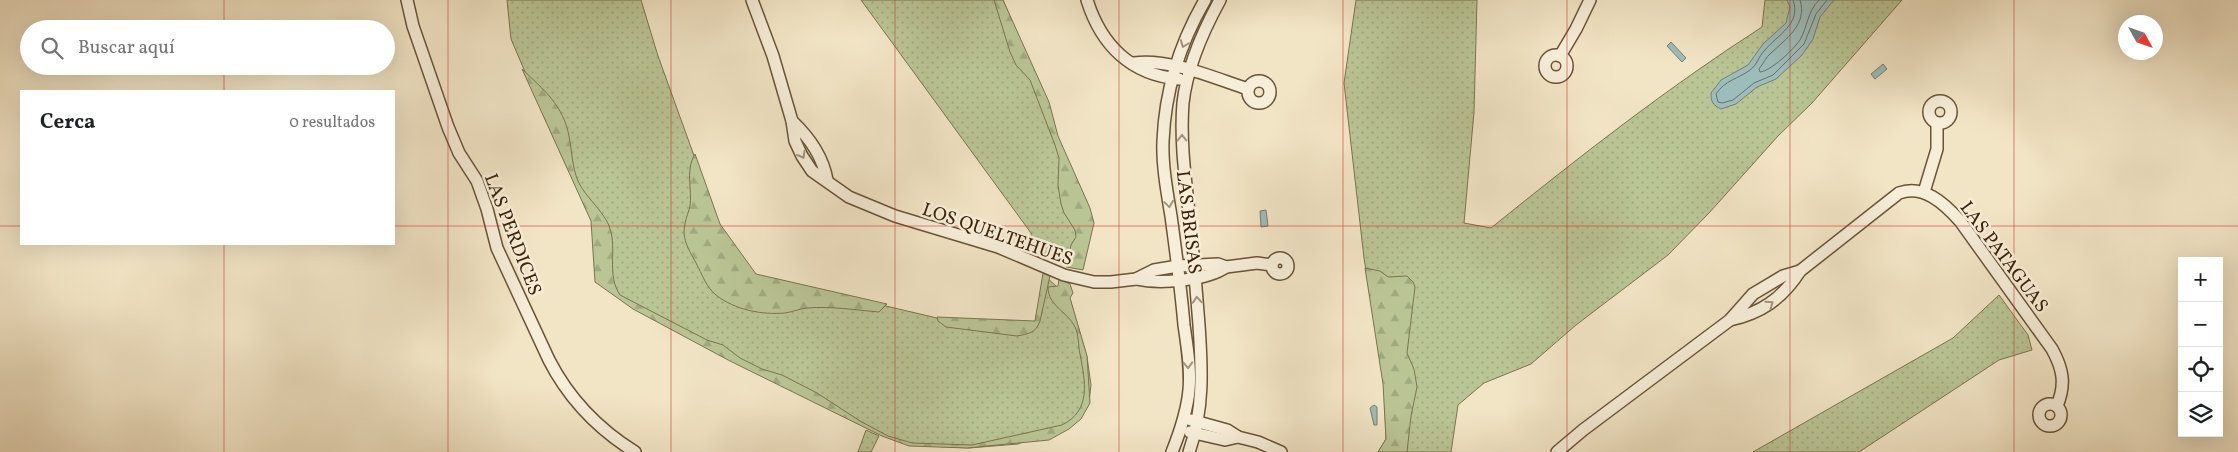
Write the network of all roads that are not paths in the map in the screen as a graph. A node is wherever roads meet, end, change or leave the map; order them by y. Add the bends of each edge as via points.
1 (407, 0) edge
2 (752, 0) edge
3 (1087, 0) edge
4 (1205, 0) edge
5 (1220, 0) edge
6 (1590, 0) edge
7 (1560, 56) dead end
8 (1134, 63) junction
9 (1175, 67) junction
10 (1189, 75) junction
11 (1172, 79) junction
12 (1248, 89) dead end
13 (1937, 123) dead end
14 (1924, 192) junction
15 (1194, 265) junction
16 (1272, 265) dead end
17 (1178, 266) junction
18 (1226, 267) junction
19 (1800, 271) junction
20 (1195, 277) junction
21 (1136, 279) junction
22 (1180, 279) junction
23 (1730, 320) junction
24 (2056, 406) dead end
25 (1198, 421) junction
26 (1182, 425) junction
27 (1196, 433) junction
28 (1238, 437) junction
29 (1559, 451) edge
30 (635, 452) edge
31 (1172, 452) edge
32 (1188, 452) edge
33 (1281, 452) edge

1 - 30 street, LAS PERDICES via 448,127 477,181 488,209 497,248 557,376 578,406
2 - 21 street, LOS QUELTEHUES via 773,56 795,141 812,171 849,197 877,210 998,247 1064,275 1101,282
3 - 8 street via 1107,42
4 -> 9 street, LAS BRISAS
5 - 10 street, LAS BRISAS via 1207,24
6 - 7 street
8 - 9 street via 1146,61
8 - 11 street via 1146,72
9 - 10 street
9 - 11 street, LAS BRISAS
10 - 11 street
10 - 12 street
15 -> 10 street, LAS BRISAS via 1182,151 1183,102
11 -> 17 street, LAS BRISAS via 1163,142
13 - 14 street via 1937,149
14 - 19 street via 1910,190 1899,193
14 - 24 street, LAS PATAGUAS via 1960,221 2052,348 2063,372 2062,392
15 - 17 street, LOS QUELTEHUES
15 - 18 street, LOS QUELTEHUES
15 - 20 street, LAS BRISAS
16 - 18 street, LOS QUELTEHUES via 1257,263
17 - 21 street, LOS QUELTEHUES via 1154,270
17 - 22 street, LAS BRISAS
18 - 20 street, LOS QUELTEHUES
19 - 23 street via 1760,289 1740,306
23 -> 19 street via 1747,316 1770,304 1790,286
20 - 22 street, LOS QUELTEHUES
25 -> 20 street, LAS BRISAS via 1202,385
21 - 22 street, LOS QUELTEHUES via 1153,282
22 -> 26 street, LAS BRISAS via 1189,388
23 - 29 street via 1582,430
25 - 26 street
25 - 27 street, LAS BRISAS
25 - 28 street via 1228,430
26 - 27 street
26 - 31 street, LAS BRISAS
27 - 28 street via 1225,440
27 - 32 street, LAS BRISAS
28 - 33 street

